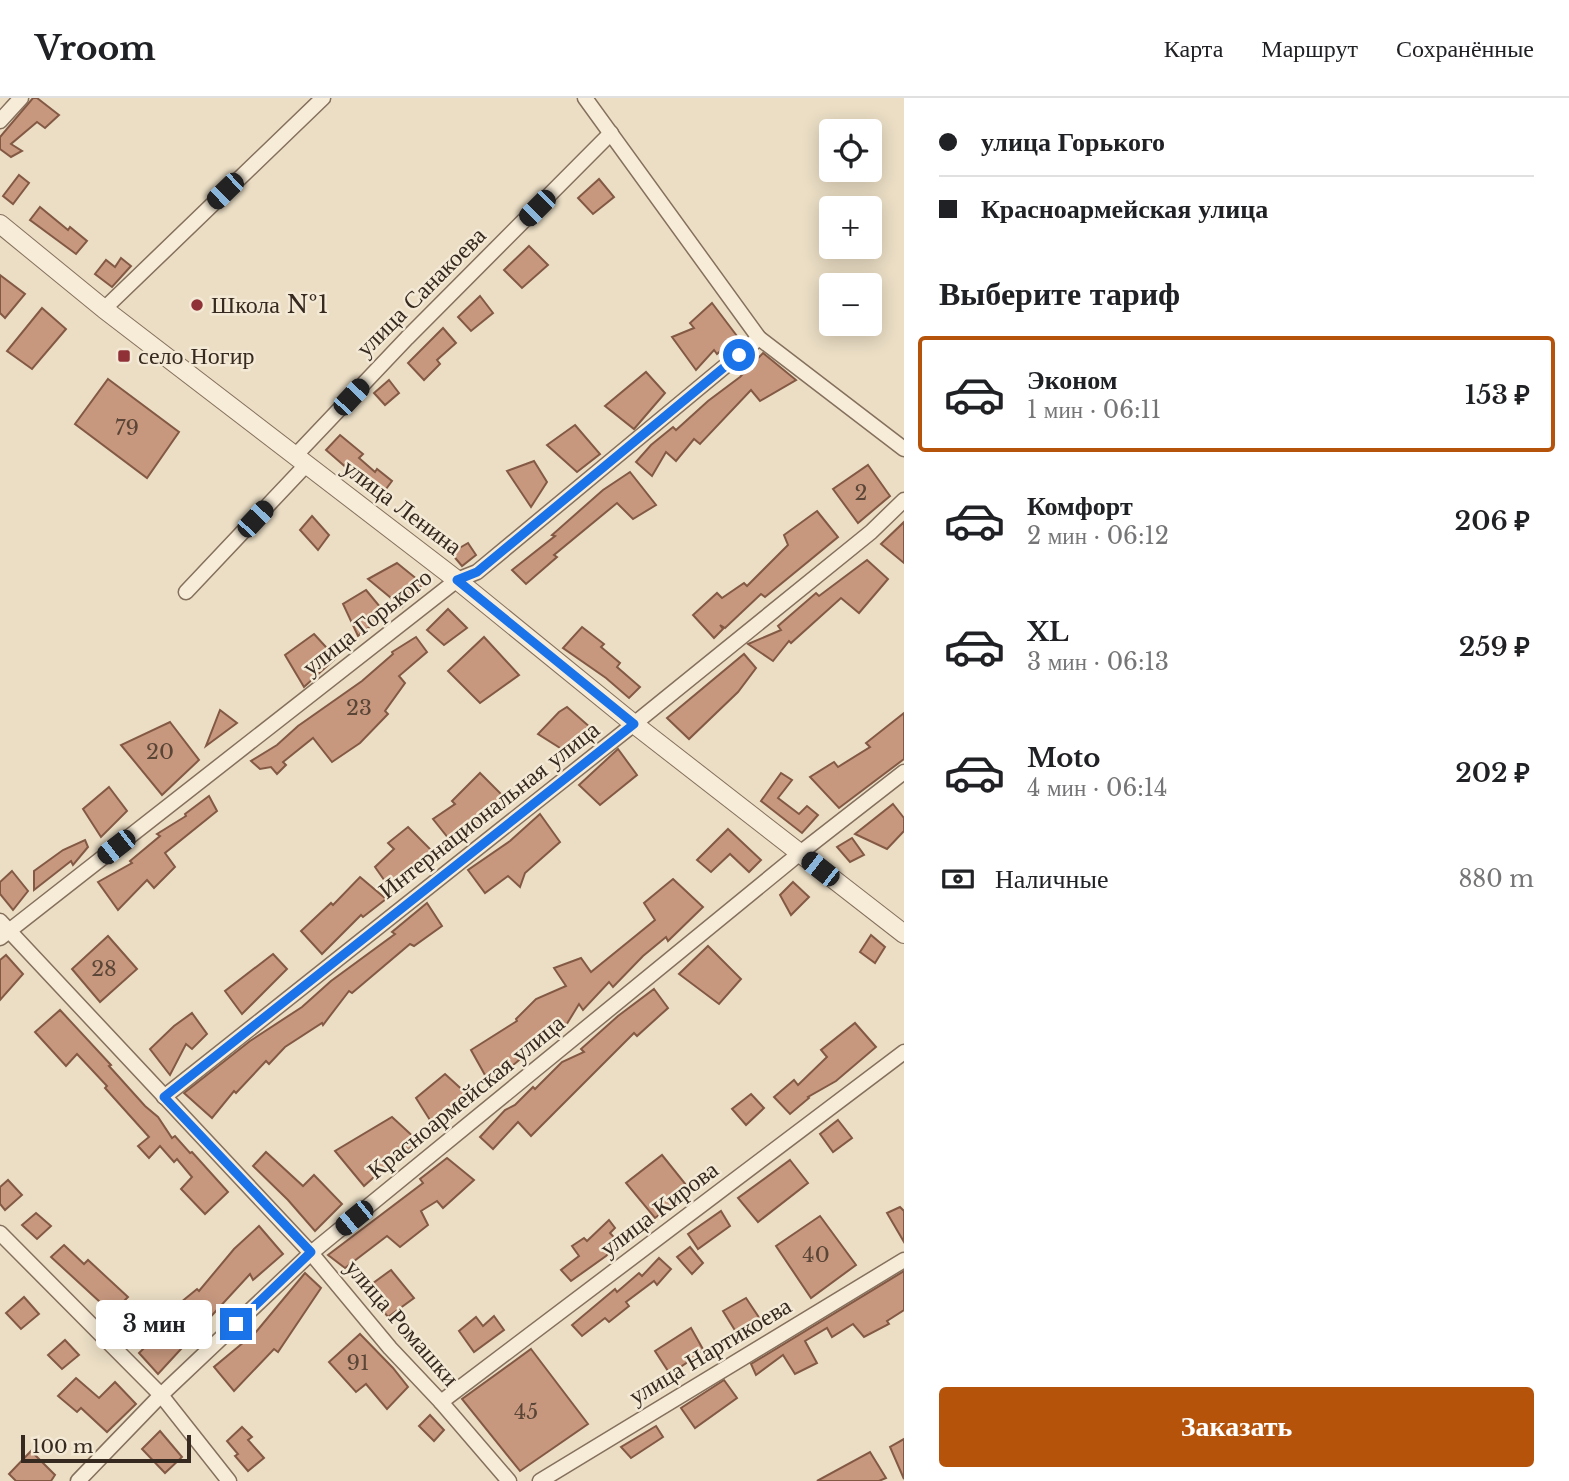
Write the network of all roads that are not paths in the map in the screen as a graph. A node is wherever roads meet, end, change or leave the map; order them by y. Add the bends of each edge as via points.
1 (21, 98) edge
2 (323, 98) edge
3 (585, 98) edge
4 (0, 121) edge
5 (611, 133) junction
6 (0, 224) edge
7 (104, 309) junction
8 (759, 338) junction
9 (904, 449) edge
10 (301, 460) junction
11 (904, 500) edge
12 (457, 580) junction
13 (186, 592) dead end
14 (634, 724) junction
15 (904, 772) edge
16 (800, 853) junction
17 (3, 930) edge
18 (904, 934) edge
19 (904, 1052) edge
20 (164, 1097) junction
21 (0, 1233) edge
22 (311, 1252) junction
23 (904, 1259) edge
24 (160, 1395) junction
25 (441, 1402) junction
26 (78, 1481) edge
27 (229, 1481) edge
28 (509, 1481) edge
29 (540, 1481) edge

1 - 4 street
2 - 7 street
3 - 5 street
5 - 8 street
5 - 10 street, улица Санакоева via 407,338
6 - 7 street, улица Ленина
7 - 10 street, улица Ленина
8 - 9 street
8 - 12 street, улица Горького via 477,572
10 - 12 street, улица Ленина
10 - 13 street, улица Санакоева
11 - 14 street, Интернациональная улица via 871,532
12 - 14 street, улица Ленина
12 - 17 street, улица Горького
14 - 16 street, улица Ленина
14 - 20 street, Интернациональная улица
15 - 16 street, Красноармейская улица
16 - 18 street, улица Ленина
16 - 22 street, Красноармейская улица
17 - 20 street, улица Ромашки
19 - 25 street, улица Кирова
20 - 22 street, улица Ромашки
21 - 24 street
22 - 24 street, Красноармейская улица
22 - 25 street, улица Ромашки
23 - 29 street, улица Нартикоева
24 - 26 street, Красноармейская улица
24 - 27 street
25 - 28 street, улица Ромашки

